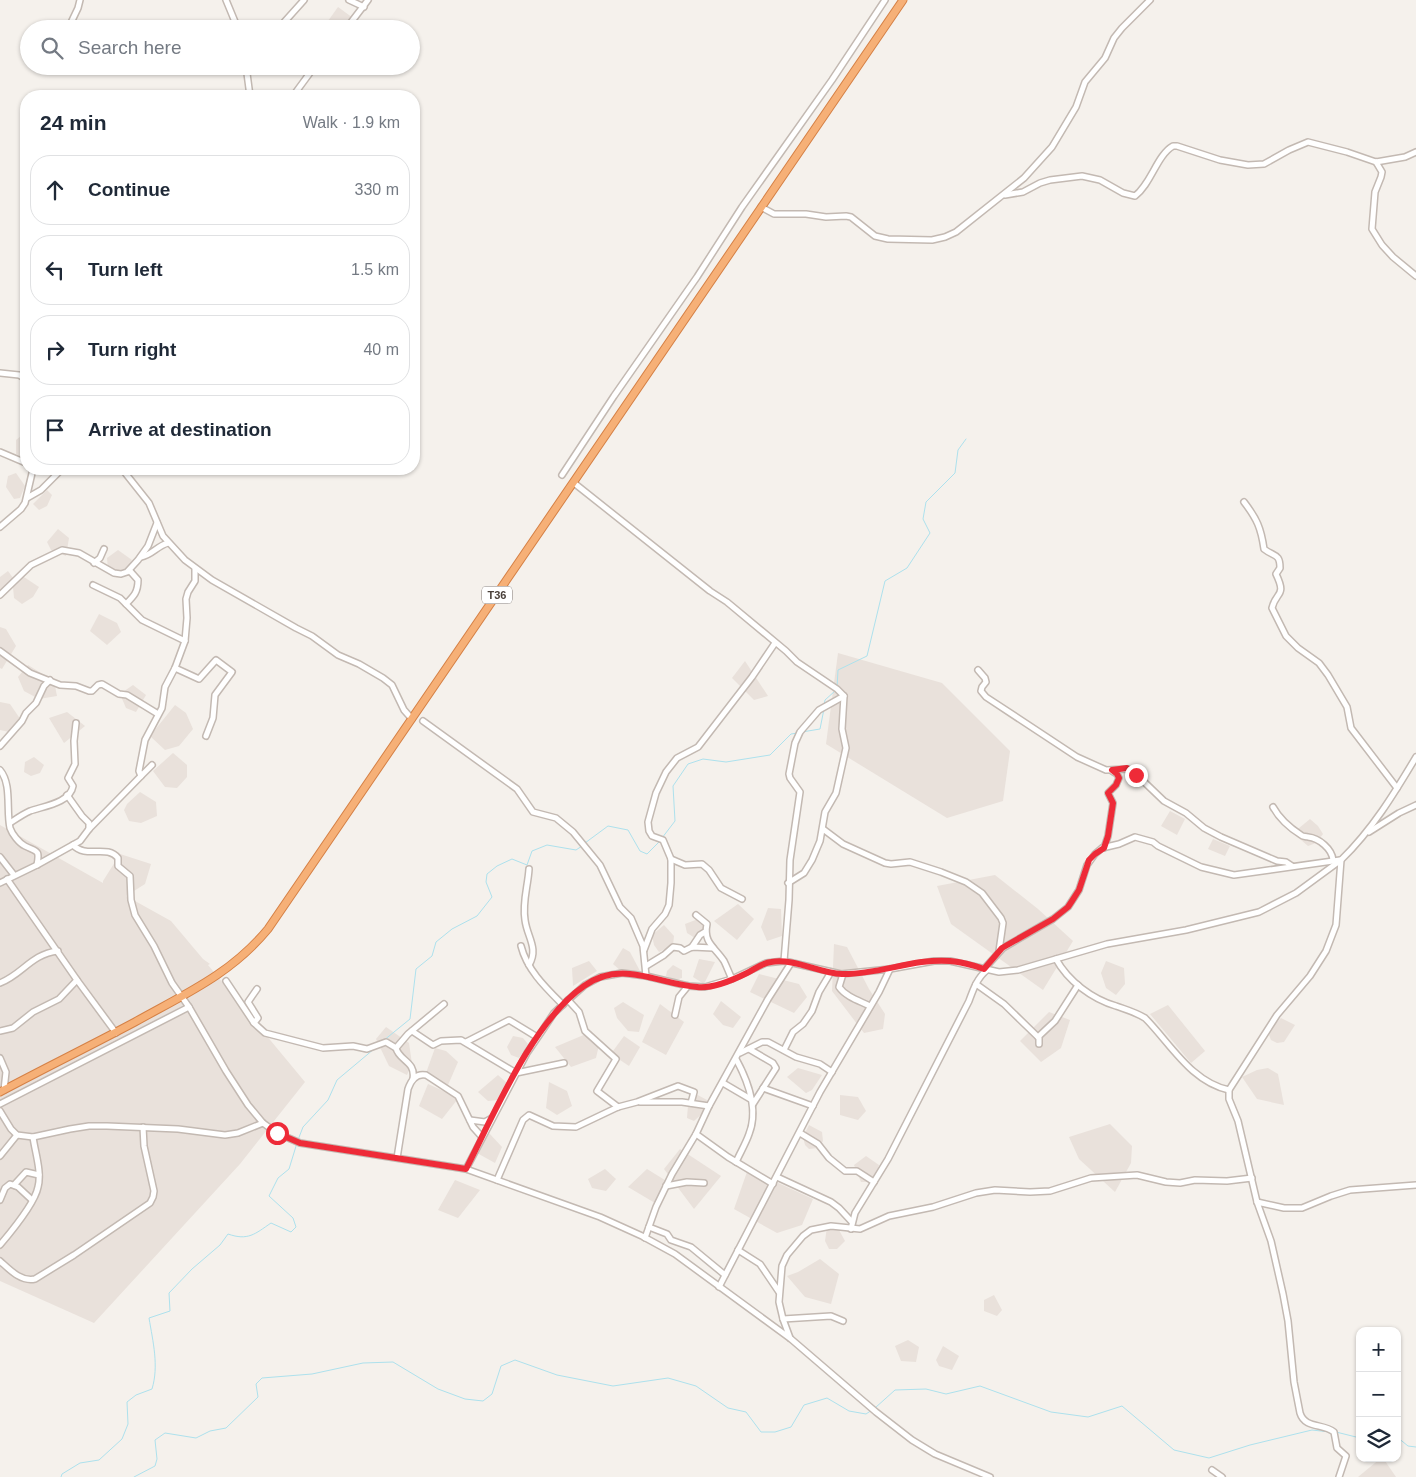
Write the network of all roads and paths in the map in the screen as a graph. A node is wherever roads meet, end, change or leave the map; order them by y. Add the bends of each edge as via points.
1 (80, 0) edge
2 (226, 0) edge
3 (304, 0) edge
4 (349, 0) edge
5 (368, 0) edge
6 (884, 0) edge
7 (903, 0) edge
8 (1150, 0) edge
9 (364, 7) junction
10 (72, 20) edge
11 (234, 20) edge
12 (286, 20) edge
13 (353, 20) edge
14 (247, 75) edge
15 (308, 75) edge
16 (249, 90) edge
17 (297, 90) edge
18 (1416, 152) edge
19 (1376, 162) junction
20 (1004, 195) junction
21 (761, 207) junction
22 (1416, 276) edge
23 (0, 373) edge
24 (20, 376) edge
25 (0, 452) edge
26 (20, 460) edge
27 (32, 475) edge
28 (56, 475) edge
29 (127, 475) edge
30 (562, 475) dead end
31 (574, 483) junction
32 (26, 498) junction
33 (1244, 502) dead end
34 (157, 522) junction
35 (0, 527) edge
36 (168, 543) junction
37 (104, 549) dead end
38 (141, 557) junction
39 (94, 563) junction
40 (195, 569) junction
41 (130, 571) junction
42 (93, 585) dead end
43 (0, 595) edge
44 (126, 604) junction
45 (185, 641) junction
46 (775, 643) junction
47 (0, 651) edge
48 (175, 668) junction
49 (978, 670) dead end
50 (50, 680) junction
51 (844, 696) junction
52 (158, 714) junction
53 (412, 719) junction
54 (423, 721) dead end
55 (76, 723) dead end
56 (206, 736) dead end
57 (0, 746) edge
58 (1416, 757) edge
59 (152, 765) dead end
60 (0, 770) edge
61 (1112, 770) junction
62 (141, 776) junction
63 (6, 786) junction
64 (1398, 788) junction
65 (0, 789) edge
66 (67, 796) junction
67 (1416, 805) edge
68 (1273, 807) dead end
69 (10, 823) junction
70 (89, 829) junction
71 (822, 829) junction
72 (1367, 832) junction
73 (73, 845) junction
74 (1104, 848) junction
75 (0, 857) edge
76 (670, 859) junction
77 (1333, 860) junction
78 (1341, 860) junction
79 (37, 865) junction
80 (1292, 866) junction
81 (528, 869) dead end
82 (14, 875) junction
83 (7, 879) junction
84 (0, 883) edge
85 (788, 883) junction
86 (742, 900) dead end
87 (696, 915) dead end
88 (705, 932) junction
89 (521, 946) dead end
90 (692, 947) junction
91 (713, 948) junction
92 (644, 950) junction
93 (58, 951) junction
94 (999, 951) junction
95 (1056, 959) junction
96 (784, 961) junction
97 (791, 963) junction
98 (529, 965) junction
99 (646, 966) junction
100 (890, 969) junction
101 (985, 969) junction
102 (831, 972) junction
103 (843, 974) junction
104 (646, 976) junction
105 (732, 979) junction
106 (77, 980) junction
107 (226, 981) dead end
108 (0, 983) edge
109 (976, 984) junction
110 (1078, 985) junction
111 (688, 986) junction
112 (257, 989) dead end
113 (182, 997) junction
114 (568, 1000) junction
115 (444, 1004) dead end
116 (563, 1005) junction
117 (870, 1006) junction
118 (189, 1007) junction
119 (675, 1015) dead end
120 (254, 1023) junction
121 (0, 1031) edge
122 (412, 1031) junction
123 (116, 1033) junction
124 (537, 1037) junction
125 (1038, 1037) junction
126 (466, 1042) junction
127 (1039, 1044) dead end
128 (396, 1048) junction
129 (749, 1049) junction
130 (784, 1050) junction
131 (740, 1053) junction
132 (0, 1058) edge
133 (736, 1059) junction
134 (564, 1063) dead end
135 (832, 1072) junction
136 (516, 1073) junction
137 (413, 1079) junction
138 (722, 1083) junction
139 (763, 1088) junction
140 (1228, 1090) junction
141 (2, 1091) edge
142 (637, 1102) junction
143 (752, 1102) junction
144 (691, 1103) junction
145 (0, 1104) edge
146 (709, 1106) junction
147 (813, 1106) junction
148 (618, 1107) junction
149 (0, 1114) edge
150 (492, 1118) junction
151 (470, 1120) junction
152 (263, 1123) junction
153 (143, 1127) junction
154 (800, 1133) junction
155 (696, 1134) junction
156 (16, 1135) junction
157 (33, 1137) junction
158 (482, 1137) junction
159 (0, 1156) edge
160 (396, 1158) junction
161 (736, 1162) junction
162 (466, 1169) junction
163 (39, 1175) junction
164 (777, 1177) junction
165 (1252, 1178) junction
166 (497, 1180) junction
167 (874, 1182) junction
168 (704, 1183) dead end
169 (773, 1184) junction
170 (14, 1185) junction
171 (1416, 1185) edge
172 (666, 1186) junction
173 (0, 1200) edge
174 (32, 1200) junction
175 (1257, 1202) junction
176 (852, 1222) junction
177 (649, 1227) junction
178 (851, 1228) junction
179 (645, 1238) junction
180 (0, 1245) edge
181 (738, 1250) junction
182 (0, 1261) edge
183 (725, 1275) junction
184 (719, 1287) junction
185 (780, 1292) junction
186 (782, 1319) junction
187 (843, 1321) dead end
188 (790, 1339) junction
189 (1212, 1470) dead end
190 (990, 1477) edge
191 (1222, 1477) edge
192 (1339, 1477) edge

1 - 10 street
2 - 11 street
3 - 12 street
4 - 9 street
5 - 9 street
6 - 30 street
7 - 21 highway, T36
8 - 20 street via 1114,38 1105,58 1085,82 1076,107 1052,147
9 - 13 street
14 - 16 street
15 - 17 street
18 - 19 street via 1405,158
19 - 20 street via 1308,142 1257,165 1220,160 1173,146 1135,196 1100,180 1082,176 1050,180 1023,192
19 - 22 street via 1382,172 1374,200 1372,228 1393,257
20 - 21 street via 956,232 932,240 888,239 875,236 851,217 774,214
21 - 31 highway, T36
23 - 24 street
25 - 26 street
27 - 32 street
28 - 32 street via 41,490
29 - 34 street via 149,503
31 - 46 street
31 - 53 highway, T36
32 - 35 street via 21,509
33 - 64 street via 1260,528 1264,549 1276,554 1279,560 1280,568 1276,574 1281,584 1280,594 1272,608 1283,632 1325,670 1347,707 1352,728
34 - 36 street
34 - 38 street
36 - 38 street
36 - 40 street
37 - 39 street
38 - 41 street
39 - 41 street via 114,573
39 - 43 street via 79,553 62,550 32,565
40 - 45 street via 195,581 186,595
40 - 53 street via 312,636 338,655 383,678 392,685
41 - 44 street via 138,580 138,587
42 - 44 street
44 - 45 street via 137,618
45 - 48 street
46 - 51 street
46 - 76 street via 698,747 677,758 662,779 648,818 648,828 654,837 664,840
47 - 50 street via 30,673
48 - 52 street via 165,687
48 - 56 street via 199,679 216,660 232,672 215,694 213,718
49 - 61 street via 986,682 981,692 986,697 1074,756
50 - 52 street via 89,692 102,684
50 - 57 street via 36,703
51 - 71 street via 844,757 836,793 825,812
51 - 85 street via 819,710 795,743 789,774 800,792
52 - 62 street via 145,740 139,771
53 - 113 highway, T36 via 278,916 244,954
54 - 92 street via 517,789 533,812 552,816 573,832 600,865 620,907 631,918
55 - 66 street via 75,764 68,779 73,789
58 - 64 street
59 - 62 street
60 - 63 street
61 - 74 street via 1119,778 1108,793 1113,803
61 - 80 street via 1128,769 1164,801 1204,828
62 - 70 street
63 - 65 street
63 - 69 street
64 - 72 street
66 - 69 street
66 - 70 street via 89,823
67 - 72 street
68 - 77 street via 1282,820 1302,836 1325,845
69 - 79 street via 19,842 36,849
70 - 73 street
71 - 85 street via 809,865 801,876
71 - 94 street via 843,844 885,863 910,862 975,887 993,906 1003,923
72 - 78 street
73 - 79 street
73 - 113 street via 81,852 108,851 117,856 118,866 130,876 135,915
74 - 80 street via 1137,837 1201,867 1234,875
74 - 94 street via 1089,860 1079,890 1068,907
75 - 82 street
76 - 86 street via 685,865 702,864 721,888
76 - 92 street via 669,905 652,929
77 - 78 street
77 - 80 street
78 - 95 street via 1296,894 1259,912 1174,933 1107,944
78 - 140 street via 1336,925 1326,951 1277,1016
79 - 82 street
81 - 98 street via 524,919 534,950
82 - 83 street
83 - 84 street
83 - 93 street
85 - 96 street
87 - 88 street via 706,924
88 - 90 street
88 - 91 street
89 - 98 street
90 - 91 street
90 - 99 street via 684,952 680,948 672,948
91 - 105 street via 724,961
92 - 99 street
93 - 106 street
93 - 108 street via 40,955
94 - 101 street
95 - 101 street via 1018,970 999,972
95 - 110 street
96 - 97 street
96 - 105 street via 766,963
97 - 102 street
97 - 131 street
98 - 116 street
99 - 104 street
100 - 101 street via 950,961
100 - 103 street
100 - 117 street
101 - 109 street
102 - 103 street
102 - 130 street via 812,1011 793,1032
103 - 117 street via 841,990
104 - 111 street
104 - 114 street via 622,973 600,977
105 - 111 street via 705,987
106 - 121 street via 59,999 33,1012 13,1028
106 - 123 street
107 - 120 street
109 - 125 street via 1004,1004
109 - 167 street
110 - 125 street via 1055,1021
110 - 140 street via 1145,1018 1192,1070 1219,1088
111 - 119 street via 679,997
112 - 120 street via 248,1002 258,1018
113 - 118 street
113 - 123 highway, T36
114 - 116 street
114 - 148 street via 579,1012 585,1030 616,1059 597,1091
115 - 122 street
116 - 124 street
117 - 135 street
118 - 145 street
118 - 152 street via 226,1071
120 - 128 street via 265,1033 320,1048 352,1046 367,1049 386,1042
122 - 126 street via 433,1044 441,1041
122 - 128 street
123 - 141 highway, T36
124 - 126 street via 509,1020
124 - 136 street
125 - 127 street
126 - 136 street
128 - 137 street via 412,1067
129 - 130 street via 765,1041
129 - 131 street
129 - 139 street via 775,1066
130 - 135 street
131 - 133 street
132 - 141 street via 6,1072
133 - 138 street
133 - 143 street
134 - 136 street
135 - 147 street
136 - 150 street
137 - 151 street via 426,1074 447,1087 462,1101
137 - 160 street via 408,1089
138 - 143 street
138 - 146 street
139 - 143 street
139 - 147 street
140 - 165 street
142 - 144 street
142 - 144 street via 679,1086 694,1092
142 - 148 street
143 - 161 street via 750,1133
144 - 146 street
146 - 155 street
147 - 154 street
148 - 166 street via 576,1127 553,1126 527,1115
149 - 156 street
150 - 151 street via 485,1122
150 - 158 street
151 - 158 street
152 - 153 street via 225,1135
152 - 160 street via 298,1143
153 - 157 street via 88,1126
153 - 182 street via 154,1191 150,1202 74,1256 35,1279 22,1279
154 - 164 street
154 - 167 street via 818,1144 845,1172 857,1171
155 - 161 street
155 - 172 street
156 - 157 street
156 - 159 street
157 - 163 street
158 - 162 street
160 - 162 street
161 - 169 street
162 - 166 street
163 - 170 street via 26,1172
163 - 174 street via 39,1186
164 - 169 street
164 - 176 street via 830,1202
165 - 175 street
165 - 178 street via 1180,1183 1124,1174 1091,1178 1050,1190 986,1191 889,1216 864,1228
166 - 179 street via 600,1216
167 - 176 street
168 - 172 street
169 - 181 street
170 - 173 street via 7,1186
170 - 174 street
171 - 175 street via 1350,1190 1302,1208
172 - 177 street
174 - 180 street
175 - 192 street via 1271,1241 1283,1294 1301,1417 1312,1426 1329,1428 1334,1432 1337,1448 1346,1456
176 - 178 street
177 - 179 street
177 - 183 street via 691,1248
178 - 185 street via 831,1226 806,1232 786,1255
179 - 184 street via 675,1254
181 - 183 street
181 - 185 street via 760,1264
183 - 184 street
184 - 188 street
185 - 186 street
186 - 187 street via 831,1316
186 - 188 street
188 - 190 street via 912,1440 935,1454
189 - 191 street

